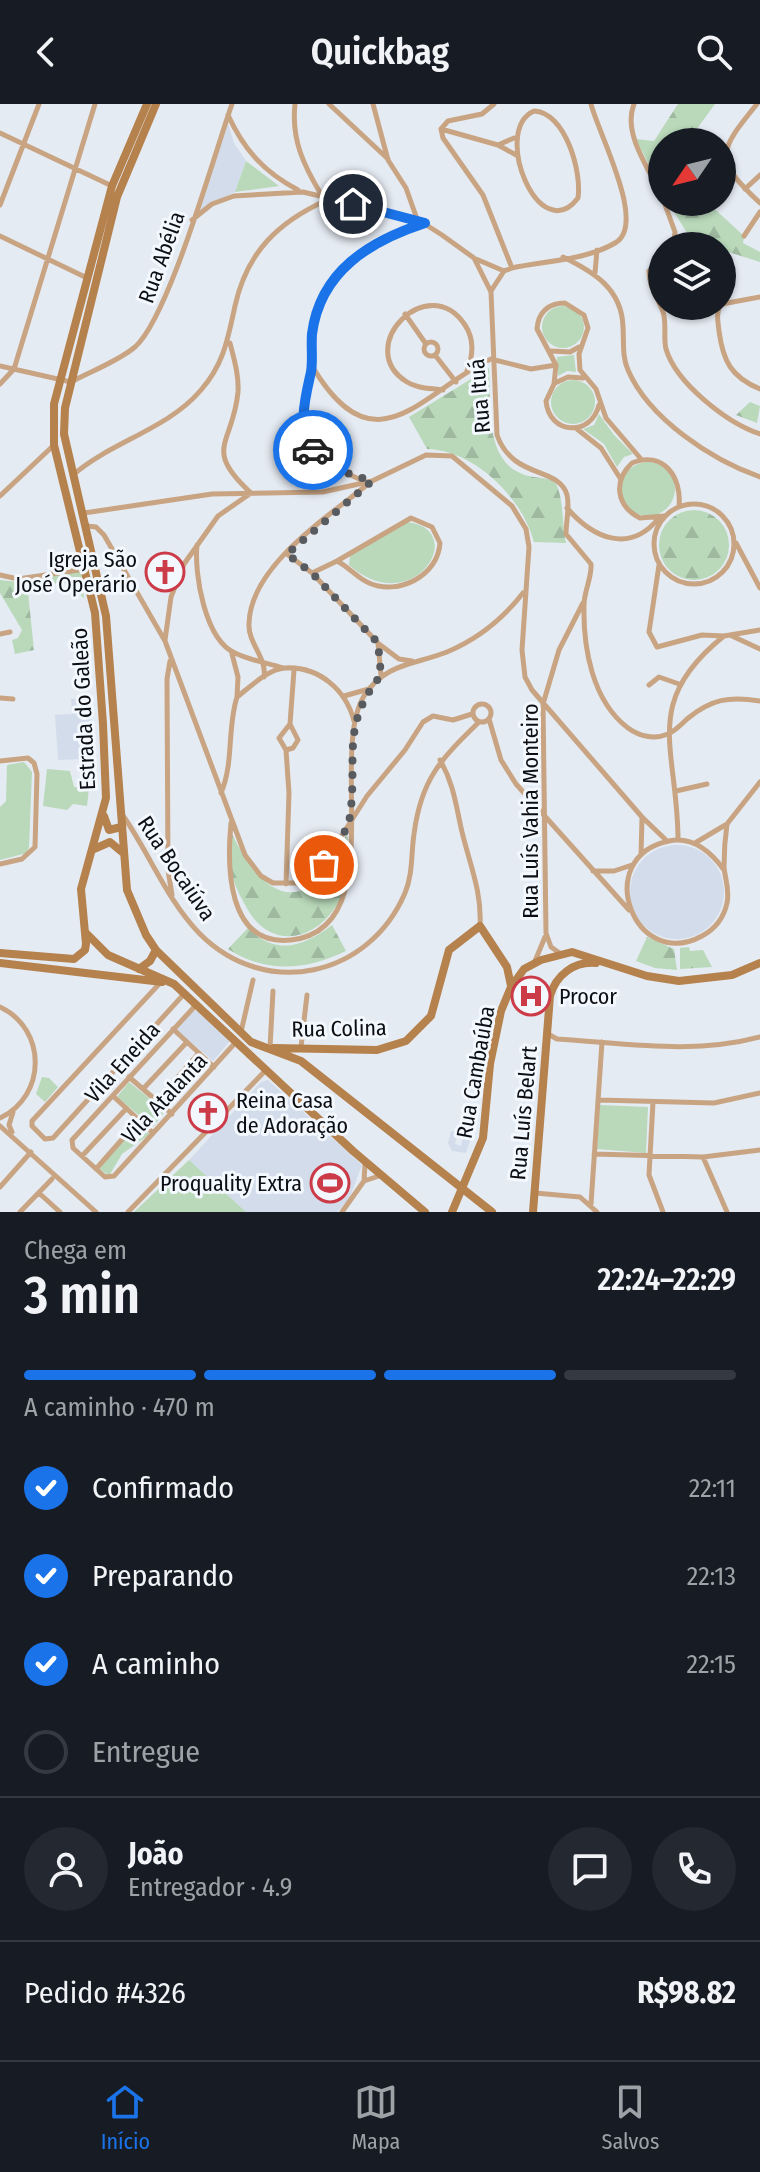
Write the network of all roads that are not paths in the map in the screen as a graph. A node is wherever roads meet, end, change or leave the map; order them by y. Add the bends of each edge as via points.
1 (39, 104) edge
2 (95, 104) edge
3 (147, 104) edge
4 (156, 104) edge
5 (232, 104) edge
6 (295, 104) edge
7 (329, 104) edge
8 (373, 104) edge
9 (494, 104) edge
10 (591, 104) edge
11 (634, 104) edge
12 (757, 104) edge
13 (228, 115) junction
14 (441, 129) junction
15 (0, 133) edge
16 (514, 138) junction
17 (134, 139) junction
18 (498, 145) junction
19 (25, 146) junction
20 (519, 156) junction
21 (388, 160) junction
22 (648, 167) edge
23 (75, 170) junction
24 (760, 175) edge
25 (112, 186) junction
26 (745, 189) junction
27 (303, 192) junction
28 (326, 199) junction
29 (760, 203) edge
30 (0, 205) edge
31 (760, 212) edge
32 (417, 219) junction
33 (192, 220) junction
34 (425, 223) junction
35 (0, 236) edge
36 (744, 236) dead end
37 (597, 250) junction
38 (563, 257) junction
39 (474, 258) junction
40 (47, 260) junction
41 (512, 268) junction
42 (504, 271) junction
43 (595, 273) junction
44 (85, 277) junction
45 (92, 290) junction
46 (491, 292) junction
47 (760, 297) edge
48 (736, 302) edge
49 (405, 314) junction
50 (663, 320) edge
51 (718, 320) edge
52 (230, 342) junction
53 (583, 343) junction
54 (426, 344) junction
55 (550, 351) junction
56 (435, 355) junction
57 (491, 359) junction
58 (556, 365) junction
59 (0, 366) edge
60 (312, 366) junction
61 (14, 369) junction
62 (465, 375) junction
63 (584, 379) junction
64 (58, 380) junction
65 (71, 382) junction
66 (456, 382) junction
67 (0, 384) edge
68 (554, 384) junction
69 (760, 389) edge
70 (444, 391) junction
71 (599, 405) junction
72 (576, 429) junction
73 (760, 434) edge
74 (54, 445) junction
75 (641, 459) junction
76 (73, 475) junction
77 (760, 477) edge
78 (620, 479) junction
79 (369, 482) junction
80 (251, 493) junction
81 (0, 496) edge
82 (679, 506) junction
83 (567, 508) junction
84 (84, 513) junction
85 (662, 517) junction
86 (87, 526) junction
87 (734, 538) junction
88 (197, 544) junction
89 (287, 554) junction
90 (658, 560) junction
91 (337, 561) junction
92 (86, 569) junction
93 (312, 573) junction
94 (0, 575) edge
95 (760, 588) edge
96 (524, 593) junction
97 (584, 602) junction
98 (106, 616) junction
99 (168, 627) junction
100 (158, 629) junction
101 (760, 630) edge
102 (10, 632) dead end
103 (0, 634) edge
104 (732, 635) junction
105 (724, 636) junction
106 (165, 641) junction
107 (378, 643) junction
108 (760, 649) edge
109 (232, 653) junction
110 (170, 660) junction
111 (262, 661) junction
112 (413, 661) junction
113 (284, 668) junction
114 (294, 670) junction
115 (381, 675) junction
116 (177, 677) junction
117 (263, 678) junction
118 (167, 679) junction
119 (679, 684) junction
120 (649, 685) dead end
121 (370, 689) junction
122 (344, 696) junction
123 (237, 697) junction
124 (0, 698) edge
125 (13, 699) dead end
126 (760, 701) edge
127 (543, 704) junction
128 (472, 714) junction
129 (489, 719) junction
130 (354, 722) junction
131 (479, 722) junction
132 (290, 724) junction
133 (668, 734) junction
134 (286, 750) junction
135 (440, 760) junction
136 (0, 761) edge
137 (760, 782) edge
138 (707, 784) dead end
139 (676, 791) junction
140 (221, 795) junction
141 (106, 803) junction
142 (120, 811) junction
143 (543, 812) junction
144 (642, 817) junction
145 (232, 818) junction
146 (350, 819) junction
147 (727, 824) junction
148 (121, 827) junction
149 (678, 840) junction
150 (667, 841) junction
151 (695, 843) junction
152 (93, 850) junction
153 (641, 855) junction
154 (124, 856) junction
155 (0, 864) edge
156 (633, 865) junction
157 (168, 870) junction
158 (724, 870) junction
159 (593, 871) junction
160 (158, 875) junction
161 (286, 884) junction
162 (172, 898) junction
163 (630, 911) junction
164 (480, 926) junction
165 (85, 931) junction
166 (546, 933) junction
167 (156, 950) junction
168 (0, 953) edge
169 (26, 955) junction
170 (562, 955) junction
171 (0, 962) edge
172 (533, 963) junction
173 (760, 963) edge
174 (609, 964) junction
175 (507, 967) junction
176 (139, 969) junction
177 (524, 969) junction
178 (558, 979) junction
179 (253, 980) dead end
180 (162, 982) junction
181 (174, 984) junction
182 (511, 987) junction
183 (273, 991) dead end
184 (185, 993) junction
185 (307, 995) dead end
186 (196, 1005) junction
187 (0, 1007) edge
188 (173, 1029) junction
189 (548, 1034) junction
190 (238, 1037) junction
191 (758, 1038) edge
192 (187, 1042) junction
193 (602, 1042) junction
194 (301, 1047) junction
195 (269, 1048) junction
196 (760, 1048) edge
197 (199, 1053) junction
198 (301, 1061) junction
199 (214, 1067) junction
200 (267, 1069) junction
201 (129, 1077) junction
202 (143, 1089) junction
203 (760, 1093) edge
204 (113, 1096) junction
205 (599, 1100) junction
206 (157, 1101) junction
207 (653, 1102) junction
208 (126, 1109) junction
209 (13, 1112) junction
210 (172, 1114) junction
211 (0, 1118) edge
212 (139, 1120) junction
213 (0, 1126) edge
214 (153, 1133) junction
215 (14, 1137) junction
216 (760, 1150) edge
217 (353, 1151) junction
218 (31, 1152) junction
219 (594, 1154) junction
220 (82, 1156) junction
221 (649, 1157) junction
222 (703, 1157) junction
223 (96, 1169) junction
224 (382, 1175) junction
225 (52, 1179) dead end
226 (364, 1181) junction
227 (0, 1187) edge
228 (461, 1188) junction
229 (39, 1193) junction
230 (534, 1193) junction
231 (591, 1204) junction
232 (20, 1212) edge
233 (60, 1212) edge
234 (96, 1212) edge
235 (128, 1212) edge
236 (342, 1212) edge
237 (425, 1212) edge
238 (452, 1212) edge
239 (491, 1212) edge
240 (533, 1212) edge
241 (597, 1212) edge
242 (663, 1212) edge
243 (727, 1212) edge

1 - 19 street
2 - 23 street
3 - 17 main road, Estrada do Galeão
4 - 17 main road, Estrada do Galeão
5 - 13 street, Rua Abélia
6 - 28 street via 294,135 308,173
7 - 21 street
8 - 21 street
9 - 14 street via 482,114 448,121
10 - 37 street via 623,194 628,224 617,243
11 - 22 street via 632,132
12 - 26 street via 724,154 729,172
13 - 27 street via 252,157
13 - 33 street, Rua Abélia
14 - 18 street
14 - 41 street via 483,195
15 - 19 street
16 - 18 street
16 - 20 street
16 - 20 street via 529,113 554,117 577,177 578,198 560,212 542,208
17 - 25 main road, Estrada do Galeão
17 - 45 main road, Estrada do Galeão
18 - 20 street
19 - 23 street
19 - 30 street
21 - 32 street
23 - 25 street
23 - 40 street
24 - 26 street
25 - 44 main road, Estrada do Galeão
26 - 29 street
27 - 28 street, Rua Ituá
27 - 33 street, Rua Ituá via 234,196
28 - 32 street, Rua Ituá
28 - 52 street via 291,217 256,252 236,303
31 - 36 street
32 - 34 street, Rua Ituá
33 - 65 street, Rua Abélia via 144,337 122,356
34 - 39 street, Rua Ituá
34 - 60 street via 356,254 332,282 312,333
35 - 40 street
37 - 38 street
37 - 43 street
38 - 41 street
38 - 43 street
39 - 42 street
39 - 46 street, Rua Ituá
40 - 44 street
40 - 61 street
41 - 42 street
42 - 46 street
43 - 77 street via 619,303 624,359 636,384 694,444
44 - 45 main road
44 - 64 main road, Estrada do Galeão
45 - 65 main road, Estrada do Galeão
46 - 57 street, Rua Ituá
47 - 48 street
49 - 54 street
49 - 62 street via 429,306 464,323 473,347
49 - 70 street via 390,335 391,362 407,382
50 - 73 street via 667,352 710,405
51 - 69 street via 728,367
52 - 76 street via 189,403
52 - 80 street via 238,394 222,453 233,477
53 - 55 street via 570,352
53 - 55 street via 588,328 584,315 575,306 557,303 537,322 539,338
53 - 63 street via 578,362
54 - 56 street via 426,354
54 - 56 street via 436,344
55 - 58 street
56 - 66 street
57 - 58 street via 531,369
57 - 62 street
57 - 83 street, Rua Ituá via 501,447 516,464 558,481 567,495
58 - 68 street
59 - 61 street
60 - 70 street via 333,396 374,418 403,414
60 - 79 street via 302,423 307,440 324,461
61 - 64 street
61 - 67 street
62 - 66 street
63 - 68 street via 568,377
63 - 71 street via 596,389
64 - 65 street
64 - 74 main road, Estrada do Galeão
65 - 76 main road, Estrada do Galeão via 64,434
66 - 70 street
68 - 72 street via 546,401 551,417 562,427
71 - 72 street via 594,418
71 - 75 street
72 - 78 street via 601,448
74 - 81 street
74 - 92 main road, Estrada do Galeão
75 - 78 street
75 - 82 street via 659,462 675,475
76 - 84 main road, Estrada do Galeão
78 - 85 street via 624,507 640,518
79 - 80 street via 323,492
79 - 89 street
79 - 96 street via 426,455 452,456 468,466 512,506 526,529
80 - 84 street via 174,497
80 - 88 street via 218,516
82 - 85 street
82 - 87 street via 693,503 720,513
83 - 85 street via 609,540 641,534
83 - 97 street, Rua Ituá via 566,534 591,564
84 - 86 main road, Estrada do Galeão
85 - 90 street via 655,537
86 - 98 main road, Estrada do Galeão
86 - 100 street via 104,535
87 - 90 street via 724,570 705,582 683,582
87 - 95 street
88 - 99 street via 178,578
88 - 109 street via 201,601
89 - 93 street
89 - 111 street via 260,584 252,603 249,634
90 - 105 street via 649,632 653,644 665,647 702,635
91 - 91 street via 364,581 400,587 433,566 440,543 432,527 411,518
91 - 93 street
92 - 94 street via 18,579
92 - 98 main road via 95,572
92 - 141 main road, Estrada do Galeão via 95,613
93 - 107 street
96 - 112 street via 472,640
96 - 127 street via 525,677
97 - 127 street, Rua Luís Vahia Monteiro via 559,650
97 - 133 street, Rua Ituá via 591,666 609,709 636,734
98 - 142 main road, Estrada do Galeão
99 - 100 street
99 - 106 street
100 - 106 street
101 - 104 street
102 - 103 street
104 - 105 street
104 - 108 street
105 - 119 street via 691,664
106 - 110 street
107 - 112 street via 399,659
107 - 115 street
109 - 111 street
109 - 123 street
110 - 116 street
110 - 118 street
111 - 113 street
111 - 117 street
112 - 115 street
113 - 114 street
113 - 117 street
114 - 122 street via 328,681
114 - 132 street
115 - 121 street
116 - 118 street
116 - 140 street
117 - 123 street
118 - 157 street
119 - 120 street via 659,677
119 - 133 street
121 - 122 street
121 - 130 street
122 - 130 street
123 - 140 street
124 - 125 street
126 - 133 street via 711,701
127 - 143 street, Rua Luís Vahia Monteiro
127 - 144 street
128 - 129 street via 478,704 485,704
128 - 131 street
128 - 146 street via 453,720 433,716 423,722
129 - 131 street
129 - 143 street via 508,774
130 - 146 street
131 - 135 street, Rua Bocaiúva
132 - 134 street via 279,738
132 - 134 street via 298,740
133 - 139 street
134 - 161 street
135 - 162 street, Rua Bocaiúva via 425,785 404,896 383,931 358,954 300,972 260,968 213,945
135 - 164 street via 454,787 474,870
136 - 155 street via 28,758 37,774 35,847 22,859
137 - 147 street
138 - 139 street
139 - 149 street
140 - 145 street
141 - 148 main road via 106,828
141 - 152 main road, Estrada do Galeão
142 - 148 main road, Estrada do Galeão
142 - 160 street, Rua Bocaiúva
143 - 159 street
143 - 166 street, Rua Luís Vahia Monteiro
144 - 150 street
144 - 153 street
145 - 146 street via 232,897 249,924 289,940 319,928 344,897 350,872
145 - 161 street via 253,868 273,883
146 - 161 street via 318,873
147 - 151 street
147 - 158 street
148 - 154 main road, Estrada do Galeão
149 - 150 street
149 - 151 street
150 - 153 street
151 - 158 street
152 - 154 main road via 110,842
152 - 165 main road, Estrada do Galeão via 81,889
153 - 156 street
154 - 167 main road, Estrada do Galeão via 127,890
156 - 159 street
156 - 163 street via 626,895
157 - 160 street
157 - 162 street
158 - 163 street via 729,887 721,919 695,940 663,941 638,924
159 - 163 street
160 - 162 street, Rua Bocaiúva
164 - 175 main road
164 - 194 main road, Rua Colina via 449,950 431,1016 406,1041 377,1050
165 - 169 main road via 85,950 74,959
165 - 176 main road, Estrada do Galeão via 108,955
166 - 170 street via 551,947
166 - 172 street
167 - 176 main road
167 - 190 main road, Estrada do Galeão
168 - 169 main road
169 - 171 main road via 22,961
170 - 172 main road, Rua Cambaúba
170 - 174 main road, Rua Cambaúba via 572,952
170 - 178 main road, Rua Luís Belart via 568,965
171 - 180 main road
172 - 177 main road, Rua Cambaúba
173 - 174 main road, Rua Cambaúba via 699,981 647,976
174 - 178 main road via 587,962
175 - 177 main road
175 - 182 main road
176 - 181 main road, Estrada do Galeão
177 - 182 main road, Rua Cambaúba
178 - 189 main road, Rua Luís Belart via 550,996
179 - 190 street
180 - 181 main road
180 - 184 street via 32,1121 45,1139 53,1138
181 - 184 main road, Estrada do Galeão
182 - 228 main road, Rua Cambaúba via 494,1043 483,1138
183 - 195 street
184 - 186 main road, Estrada do Galeão
185 - 194 street
186 - 188 street, Vila Eneida
186 - 190 main road, Estrada do Galeão
187 - 209 street via 25,1027 37,1055 34,1081
188 - 192 street
188 - 201 street, Vila Eneida
189 - 193 street
189 - 230 main road, Rua Luís Belart
190 - 195 main road, Estrada do Galeão
190 - 199 street, Vila Atalanta
190 - 200 main road, Estrada do Galeão
191 - 193 street via 693,1048
191 - 196 street
192 - 197 street
192 - 202 street
193 - 205 street
194 - 195 main road, Rua Colina
194 - 198 main road
195 - 198 main road, Estrada do Galeão
197 - 199 street
197 - 206 street
198 - 228 main road, Estrada do Galeão
199 - 210 street, Vila Atalanta
200 - 217 main road, Estrada do Galeão
200 - 235 street
201 - 202 street
201 - 204 street, Vila Eneida
202 - 206 street
203 - 207 street via 714,1103
204 - 208 street
204 - 220 street, Vila Eneida via 72,1140
205 - 207 street
205 - 219 street
206 - 210 street
207 - 221 street
208 - 212 street
208 - 220 street
209 - 211 street
209 - 215 street via 9,1125
210 - 214 street, Vila Atalanta
212 - 214 street
212 - 223 street
213 - 215 street
214 - 223 street, Vila Atalanta via 114,1176 107,1178
215 - 218 street
216 - 222 street
217 - 224 main road, Estrada do Galeão
217 - 226 street via 366,1165
218 - 227 street
218 - 234 street
219 - 221 street
219 - 231 street
220 - 223 street
221 - 222 street
221 - 242 street via 651,1185
222 - 243 street
224 - 226 street
224 - 237 main road, Estrada do Galeão
225 - 229 street
226 - 236 street
228 - 238 main road, Rua Cambaúba
228 - 239 main road, Estrada do Galeão
229 - 232 street
229 - 233 street
230 - 231 street via 575,1196
230 - 240 main road, Rua Luís Belart
231 - 241 street
238 - 239 main road via 468,1201

